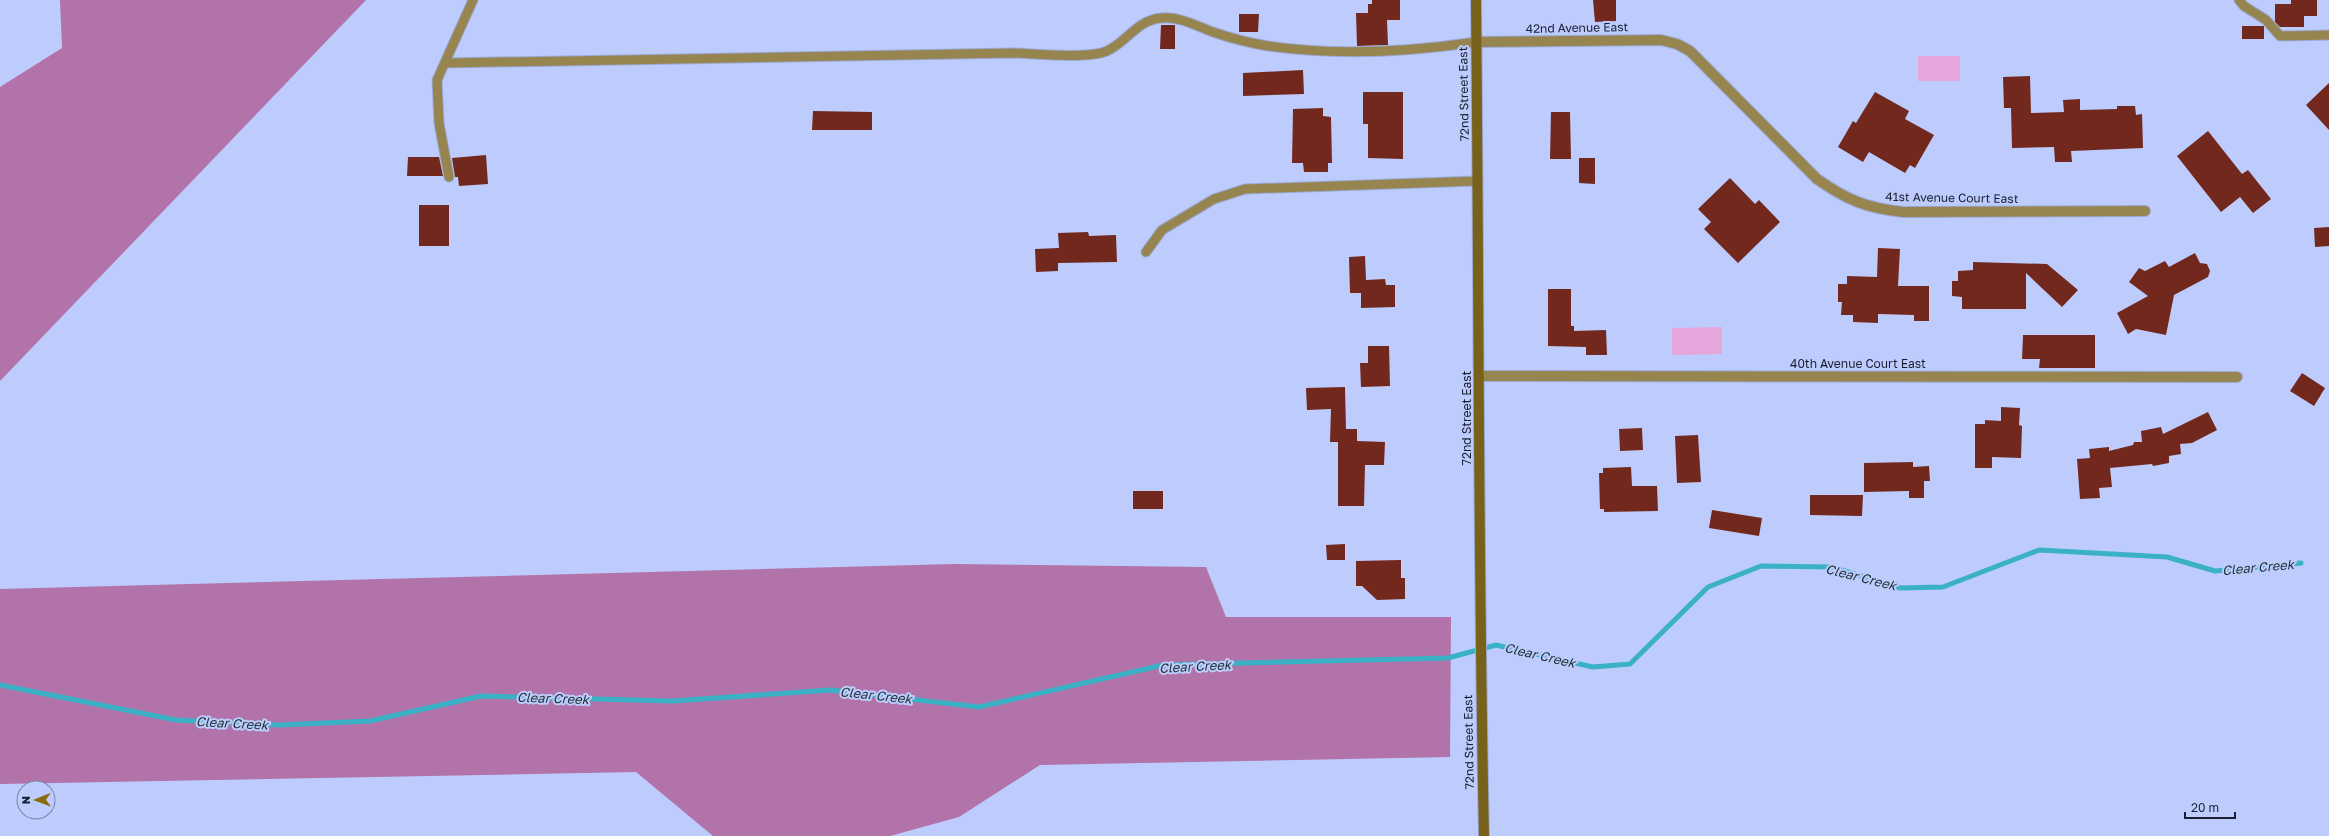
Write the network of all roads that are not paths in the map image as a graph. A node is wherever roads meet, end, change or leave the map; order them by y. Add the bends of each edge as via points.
1 (473, 0) edge
2 (1476, 0) edge
3 (2239, 0) edge
4 (2329, 35) edge
5 (1476, 42) junction
6 (1677, 44) joint
7 (445, 64) junction
8 (449, 176) dead end
9 (1478, 181) junction
10 (2145, 211) dead end
11 (1146, 252) dead end
12 (1480, 376) junction
13 (2237, 377) dead end
14 (1484, 836) edge

1 - 7 lane
2 - 5 main road, 72nd Street East
3 - 4 lane via 2266,20 2280,36
5 - 6 street, 42nd Avenue East via 1661,40
5 - 7 lane via 1440,48 1335,51 1268,46 1213,32 1190,22 1161,18 1141,25 1107,51 1082,54
5 - 9 main road, 72nd Street East
6 - 10 street, 41st Avenue Court East via 1690,51 1817,179 1839,195 1858,204 1879,210 1903,212
7 - 8 lane via 438,80 439,123
9 - 11 lane via 1245,189 1214,199 1162,230
9 - 12 main road, 72nd Street East
12 - 13 street, 40th Avenue Court East
12 - 14 main road, 72nd Street East via 1480,615

